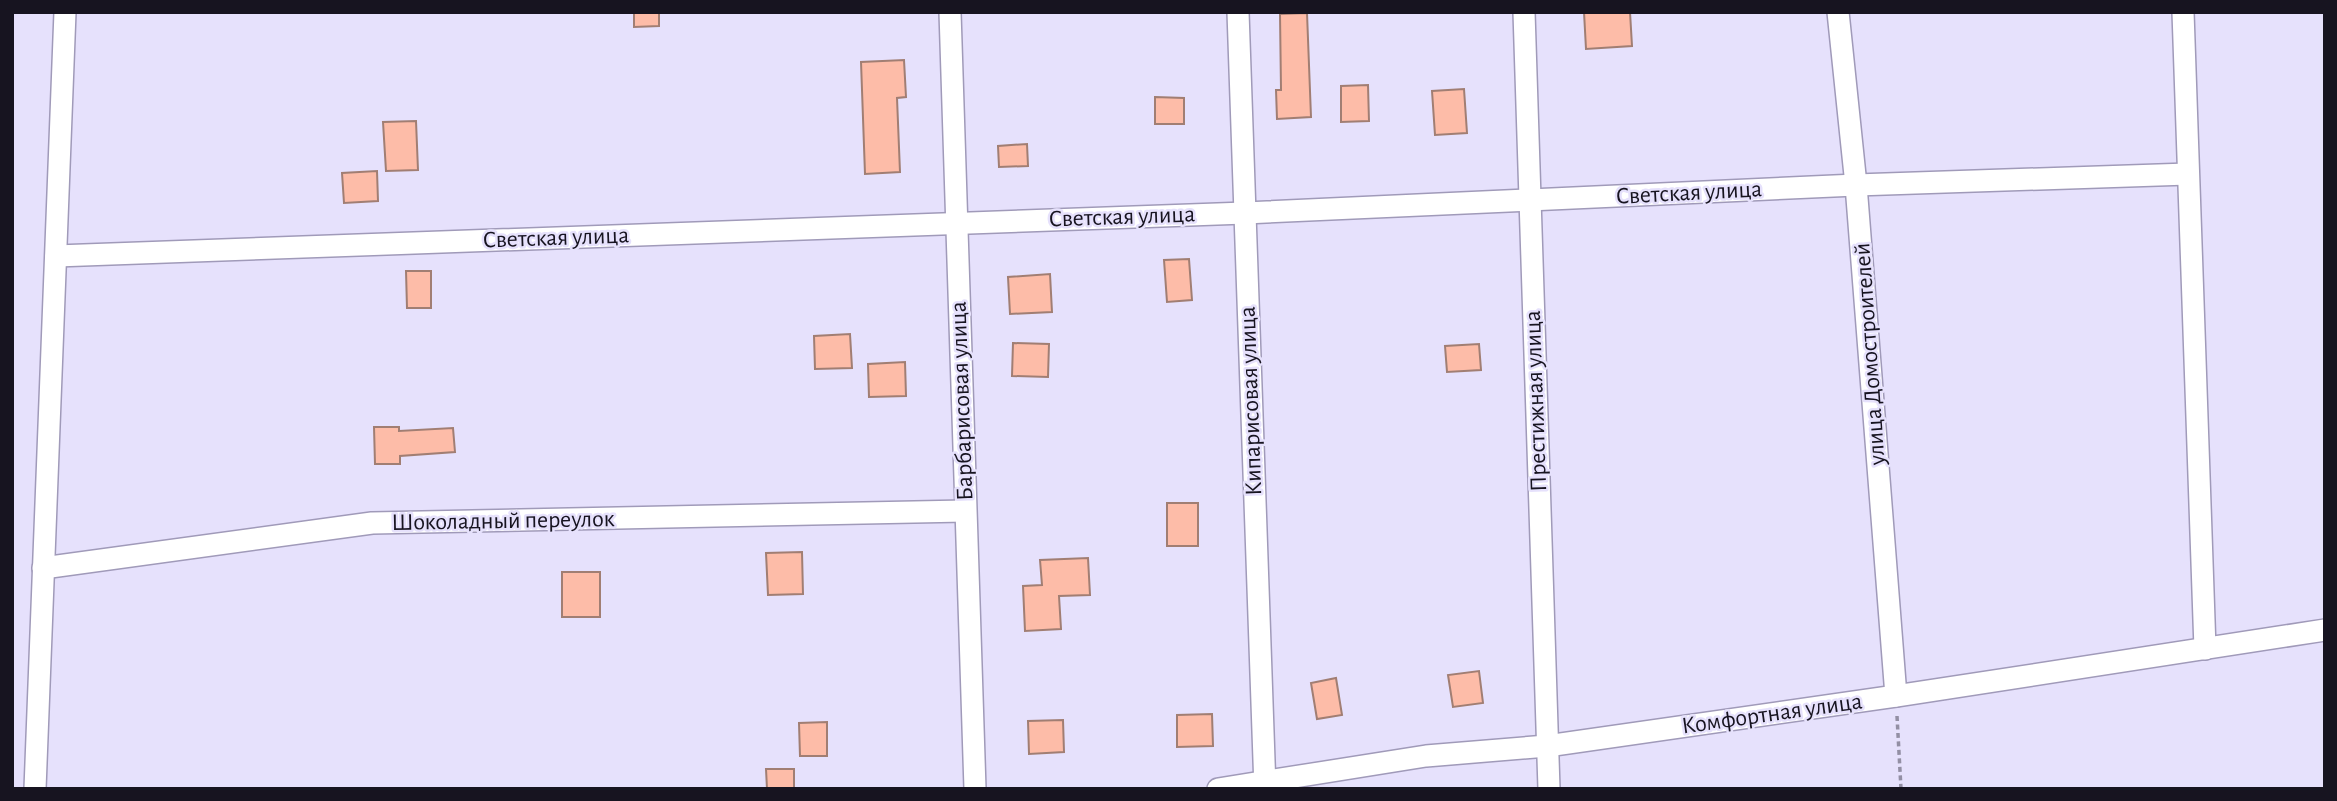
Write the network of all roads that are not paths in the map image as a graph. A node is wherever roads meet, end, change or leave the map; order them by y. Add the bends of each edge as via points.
1 (65, 12) edge
2 (950, 12) edge
3 (1238, 12) edge
4 (1524, 12) edge
5 (1838, 12) edge
6 (2183, 12) edge
7 (2188, 174) junction
8 (1856, 185) junction
9 (1529, 200) junction
10 (1245, 213) junction
11 (956, 223) junction
12 (56, 256) junction
13 (965, 511) junction
14 (43, 568) junction
15 (2325, 630) edge
16 (2205, 649) junction
17 (1896, 696) junction
18 (1547, 747) junction
19 (1265, 785) edge
20 (35, 789) edge
21 (975, 789) edge
22 (1218, 789) edge
23 (1549, 789) edge

1 - 12 street
2 - 11 street, Барбарисовая улица
3 - 10 street, Кипарисовая улица
4 - 9 street, Престижная улица
5 - 8 street, улица Домостроителей
6 - 7 street
7 - 8 street, Светская улица
7 - 16 street
8 - 9 street, Светская улица
8 - 17 street, улица Домостроителей
9 - 10 street, Светская улица
9 - 18 street, Престижная улица
10 - 11 street, Светская улица
10 - 19 street, Кипарисовая улица
11 - 12 street, Светская улица
11 - 13 street, Барбарисовая улица
12 - 14 street
13 - 14 street, Шоколадный переулок via 372,523
13 - 21 street, Барбарисовая улица
14 - 20 street
15 - 16 street, Комфортная улица
16 - 17 street, Комфортная улица
17 - 18 street, Комфортная улица
18 - 19 street, Комфортная улица via 1426,756
18 - 23 street, Престижная улица
19 - 22 street, Комфортная улица

